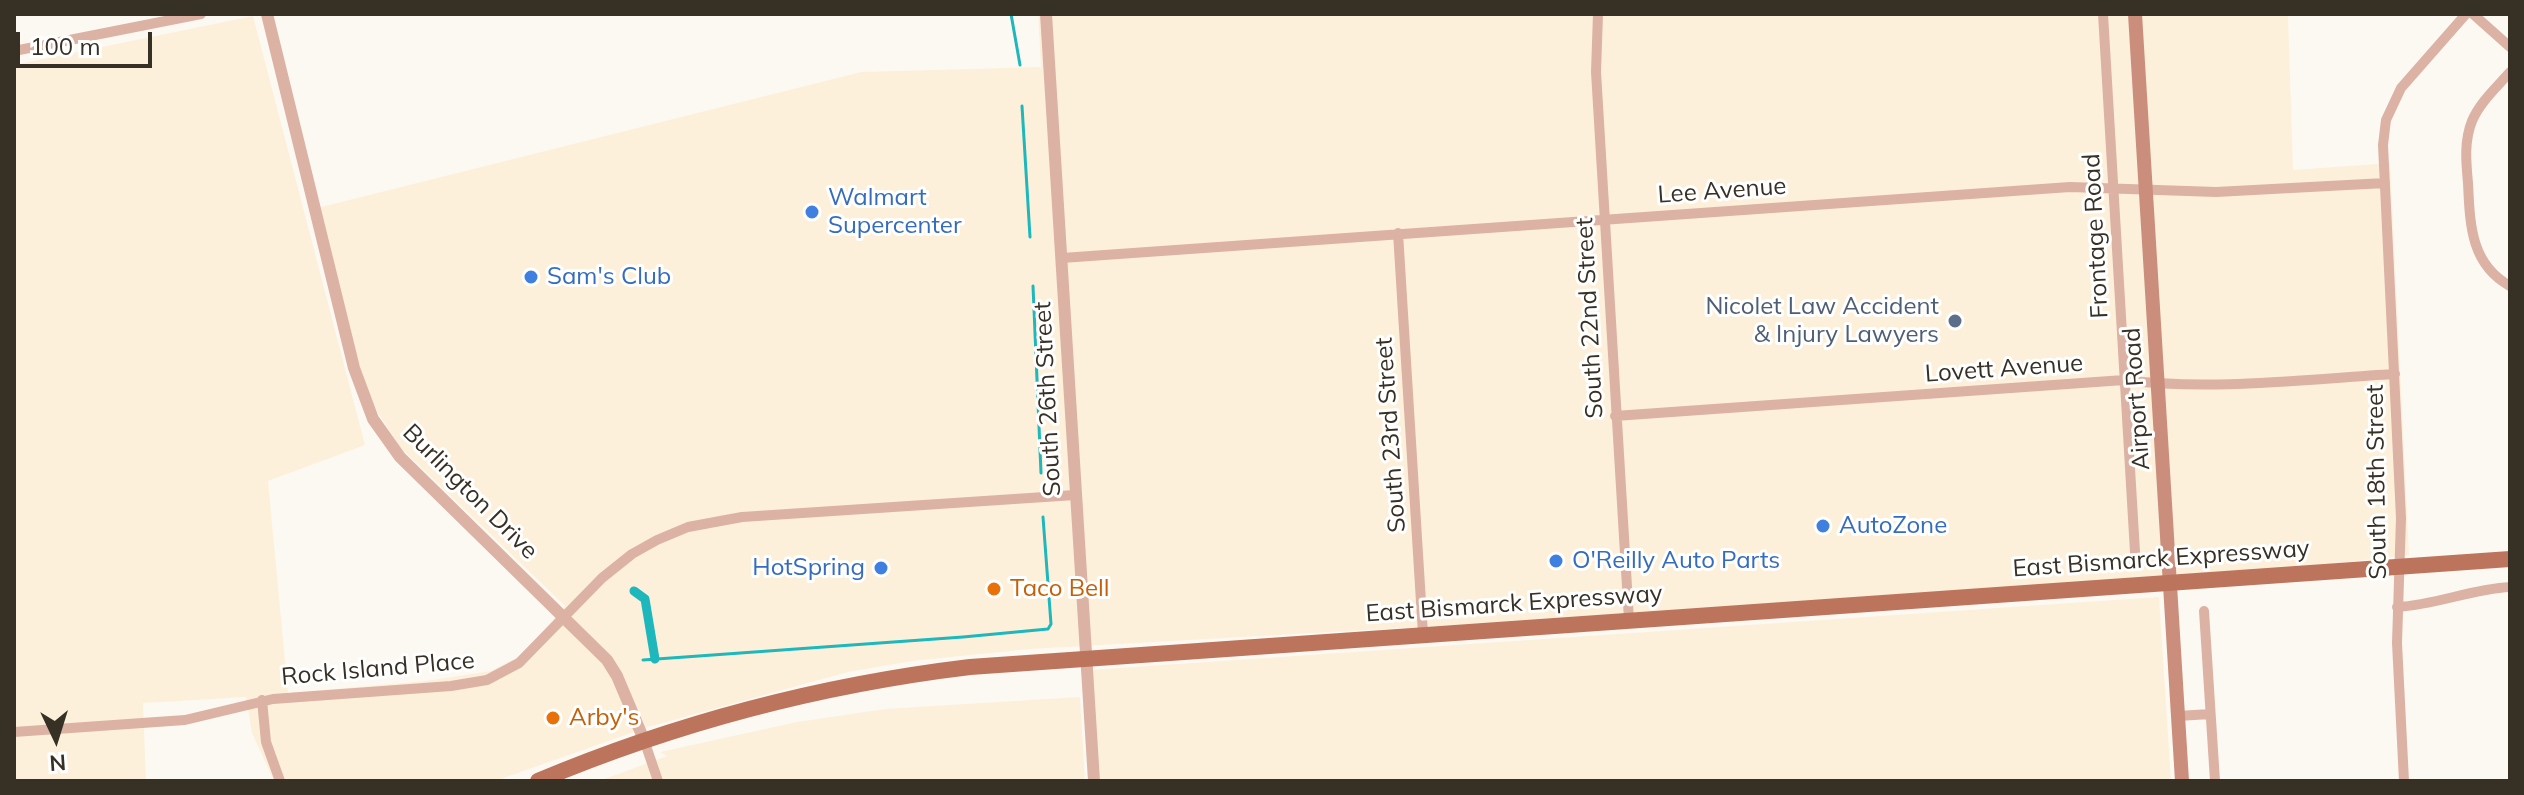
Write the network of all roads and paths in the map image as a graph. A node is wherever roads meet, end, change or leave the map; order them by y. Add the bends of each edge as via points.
1 (201, 14) edge
2 (267, 14) edge
3 (1046, 14) edge
4 (1598, 14) edge
5 (2103, 14) edge
6 (2135, 14) edge
7 (2466, 14) edge
8 (2473, 14) edge
9 (2510, 47) edge
10 (14, 51) edge
11 (2510, 72) edge
12 (2385, 183) junction
13 (2113, 188) junction
14 (2146, 190) junction
15 (1604, 220) junction
16 (1398, 233) junction
17 (1062, 258) junction
18 (2510, 286) edge
19 (2395, 374) junction
20 (2124, 380) junction
21 (2158, 385) junction
22 (1615, 416) junction
23 (1075, 495) junction
24 (2135, 552) dead end
25 (2510, 559) edge
26 (2400, 566) junction
27 (2170, 582) junction
28 (2510, 587) edge
29 (2397, 607) junction
30 (2204, 611) dead end
31 (565, 617) junction
32 (1629, 620) junction
33 (1423, 634) junction
34 (1085, 657) junction
35 (262, 700) junction
36 (2210, 714) junction
37 (2178, 716) junction
38 (14, 732) edge
39 (644, 740) junction
40 (280, 781) edge
41 (538, 781) edge
42 (658, 781) edge
43 (1094, 781) edge
44 (2182, 781) edge
45 (2215, 781) edge
46 (2404, 781) edge

1 - 10 street
2 - 31 street, Burlington Drive via 368,410 400,457
3 - 17 street, South 26th Street
4 - 15 street, South 22nd Street
5 - 13 street, Frontage Road
6 - 14 main road, Airport Road
7 - 12 street, South 18th Street via 2396,98 2386,120
8 - 9 street
11 - 18 street via 2478,110 2466,151 2472,237 2484,263
12 - 14 street, Lee Avenue via 2216,192
12 - 19 street, South 18th Street
13 - 14 street, Lee Avenue
13 - 15 street, Lee Avenue
13 - 20 street, Frontage Road
14 - 21 main road, Airport Road
15 - 16 street, Lee Avenue
15 - 22 street, South 22nd Street
16 - 17 street, Lee Avenue
16 - 33 street, South 23rd Street
17 - 23 street, South 26th Street
19 - 21 street, Lovett Avenue
19 - 26 street, South 18th Street
20 - 21 street, Lovett Avenue
20 - 22 street, Lovett Avenue
20 - 24 street, Frontage Road
21 - 27 main road, Airport Road
22 - 32 street, South 22nd Street
23 - 31 street, Rock Island Place via 708,522 632,554
23 - 34 street, South 26th Street
25 - 26 main road, East Bismarck Expressway
26 - 27 main road, East Bismarck Expressway
26 - 29 street, South 18th Street
27 - 32 main road, East Bismarck Expressway
27 - 37 main road, Airport Road
28 - 29 street
29 - 46 street, South 18th Street
30 - 36 street
31 - 35 street, Rock Island Place via 515,667 481,682
31 - 39 street, Burlington Drive via 612,668
32 - 33 main road, East Bismarck Expressway
33 - 34 main road, East Bismarck Expressway
34 - 39 main road, East Bismarck Expressway via 866,682 752,707
34 - 43 street, South 26th Street
35 - 38 street, Rock Island Place via 185,720
35 - 40 street via 266,742
36 - 37 street
36 - 45 street
37 - 44 main road, Airport Road
39 - 41 main road, East Bismarck Expressway
39 - 42 street, Burlington Drive

